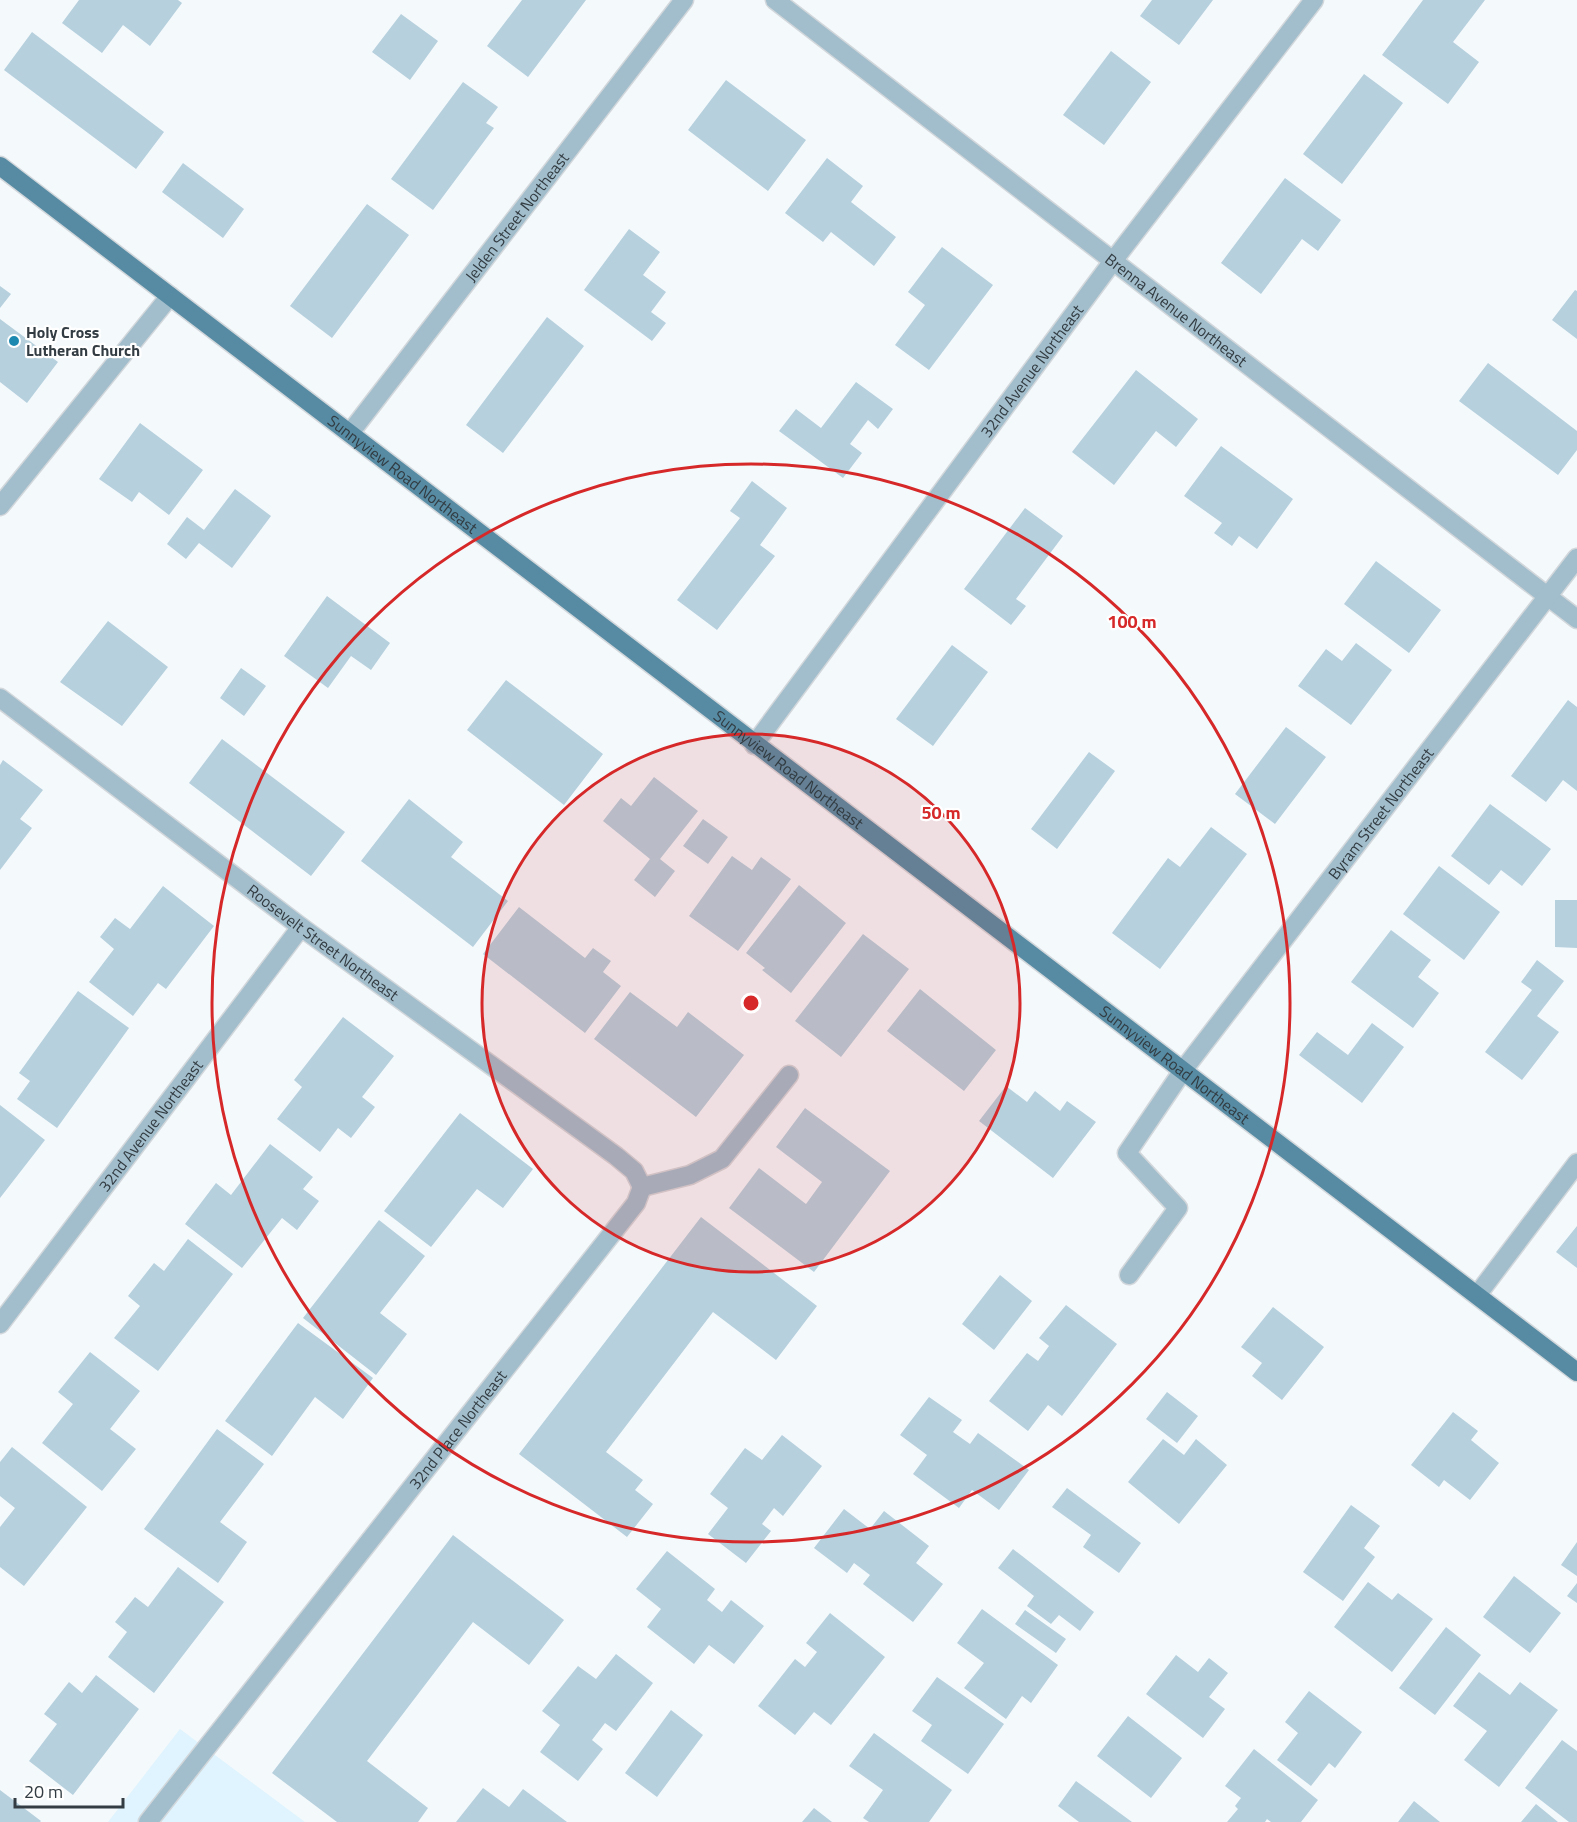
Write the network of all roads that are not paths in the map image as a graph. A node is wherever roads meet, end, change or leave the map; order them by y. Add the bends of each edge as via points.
1 (684, 0) edge
2 (775, 0) edge
3 (1314, 0) edge
4 (0, 166) edge
5 (1113, 261) junction
6 (170, 296) junction
7 (350, 433) junction
8 (0, 506) edge
9 (1577, 558) edge
10 (1547, 597) junction
11 (1577, 619) edge
12 (0, 698) edge
13 (754, 745) junction
14 (301, 927) junction
15 (1184, 1069) junction
16 (789, 1075) dead end
17 (1577, 1163) edge
18 (642, 1187) junction
19 (1130, 1275) dead end
20 (1478, 1294) junction
21 (0, 1324) edge
22 (1577, 1372) edge
23 (148, 1822) edge

1 - 7 street, Jelden Street Northeast
2 - 5 street, Brenna Avenue Northeast
3 - 5 street, 32nd Avenue Northeast
4 - 6 main road, Sunnyview Road Northeast
5 - 10 street, Brenna Avenue Northeast
5 - 13 street, 32nd Avenue Northeast
6 - 7 main road, Sunnyview Road Northeast
6 - 8 street
7 - 13 main road, Sunnyview Road Northeast
9 - 10 street, Byram Street Northeast
10 - 11 street, Brenna Avenue Northeast
10 - 15 street, Byram Street Northeast
12 - 14 street, Roosevelt Street Northeast
13 - 15 main road, Sunnyview Road Northeast
14 - 18 street, Roosevelt Street Northeast via 616,1156 634,1171
14 - 21 street, 32nd Avenue Northeast
15 - 19 street, Byram Street Northeast via 1127,1153 1178,1208
15 - 20 main road, Sunnyview Road Northeast
16 - 18 street via 722,1159 690,1175
17 - 20 street
18 - 23 street, 32nd Place Northeast via 636,1203
20 - 22 main road, Sunnyview Road Northeast

